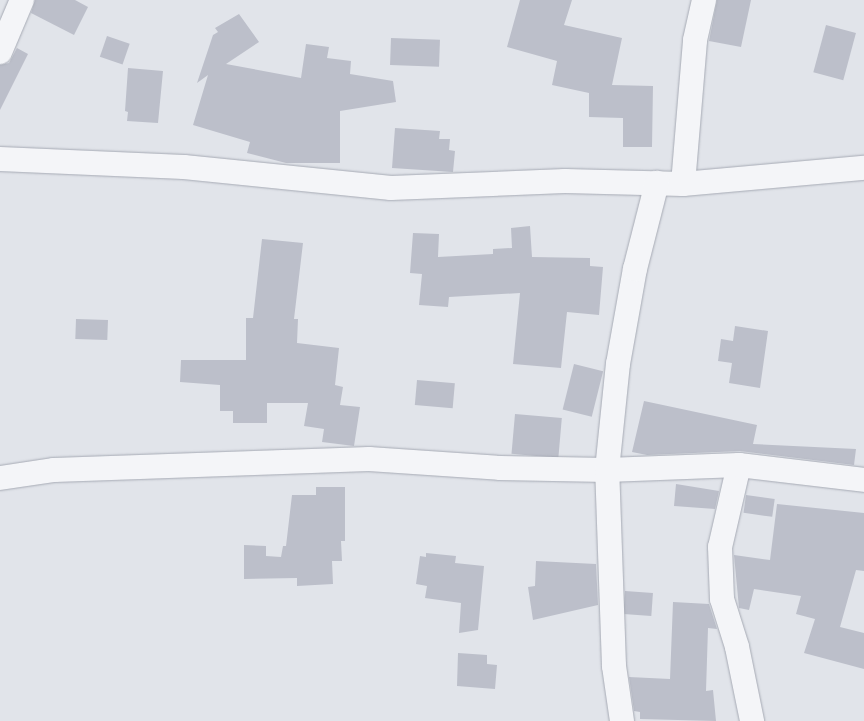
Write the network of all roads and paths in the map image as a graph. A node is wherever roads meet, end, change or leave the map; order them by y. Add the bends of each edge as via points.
1 (22, 0) edge
2 (704, 0) edge
3 (0, 52) edge
4 (0, 159) edge
5 (864, 168) edge
6 (658, 182) junction
7 (683, 184) junction
8 (739, 465) junction
9 (607, 470) junction
10 (0, 478) edge
11 (864, 480) edge
12 (622, 721) edge
13 (752, 721) edge

1 - 3 street
2 - 7 street via 695,40
4 - 6 street via 184,167 391,188 565,181
5 - 7 street
6 - 7 street
6 - 9 street via 635,269 618,364
8 - 9 street
8 - 11 street
8 - 13 street via 720,547 722,599 737,647
9 - 10 street via 500,468 370,458 54,470
9 - 12 street via 614,666

